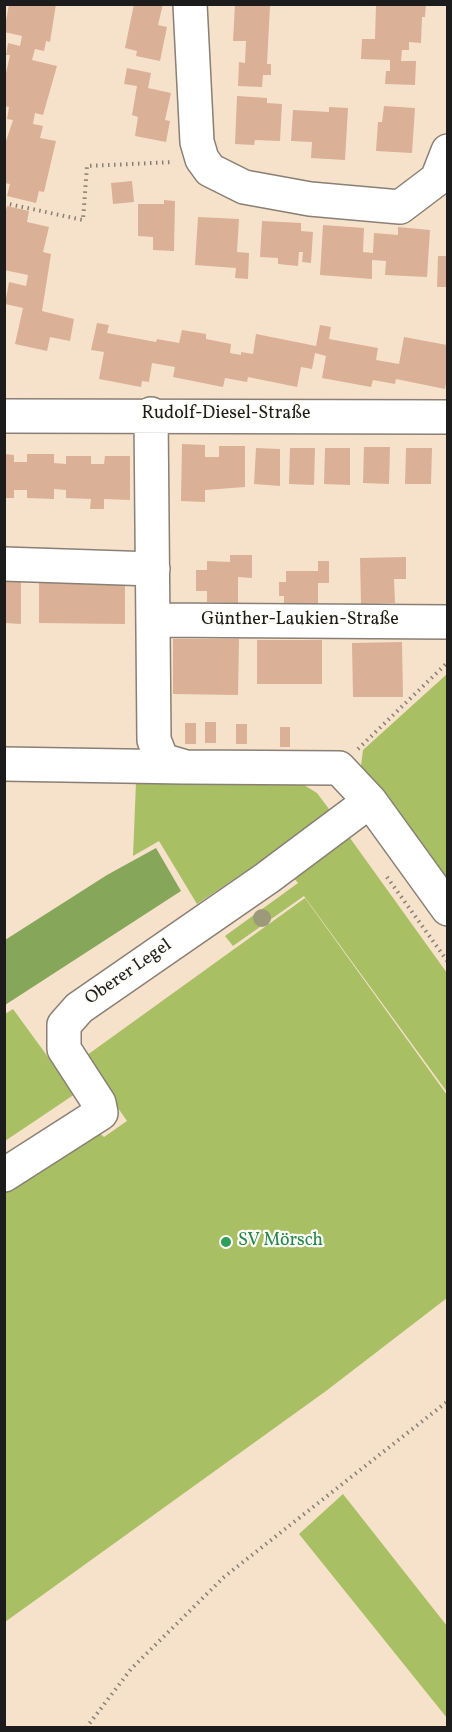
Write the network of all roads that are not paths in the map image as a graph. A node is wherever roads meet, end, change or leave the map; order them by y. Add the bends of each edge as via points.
1 (190, 4) edge
2 (447, 151) edge
3 (151, 414) junction
4 (4, 416) edge
5 (447, 417) edge
6 (4, 564) edge
7 (153, 569) junction
8 (153, 620) junction
9 (447, 622) edge
10 (4, 764) edge
11 (186, 767) junction
12 (370, 801) junction
13 (447, 909) edge
14 (4, 1175) edge

1 - 2 street via 196,142 210,170 244,187 310,199 400,207 437,179
3 - 4 street, Rudolf-Diesel-Straße
3 - 5 street, Rudolf-Diesel-Straße
3 - 7 street
6 - 7 street
7 - 8 street
8 - 9 street, Günther-Laukien-Straße
8 - 11 street via 154,740 162,760
10 - 11 street
11 - 12 street via 339,768
12 - 13 street
12 - 14 street, Oberer Legel via 267,878 79,1008 64,1025 64,1049 99,1103 101,1113

